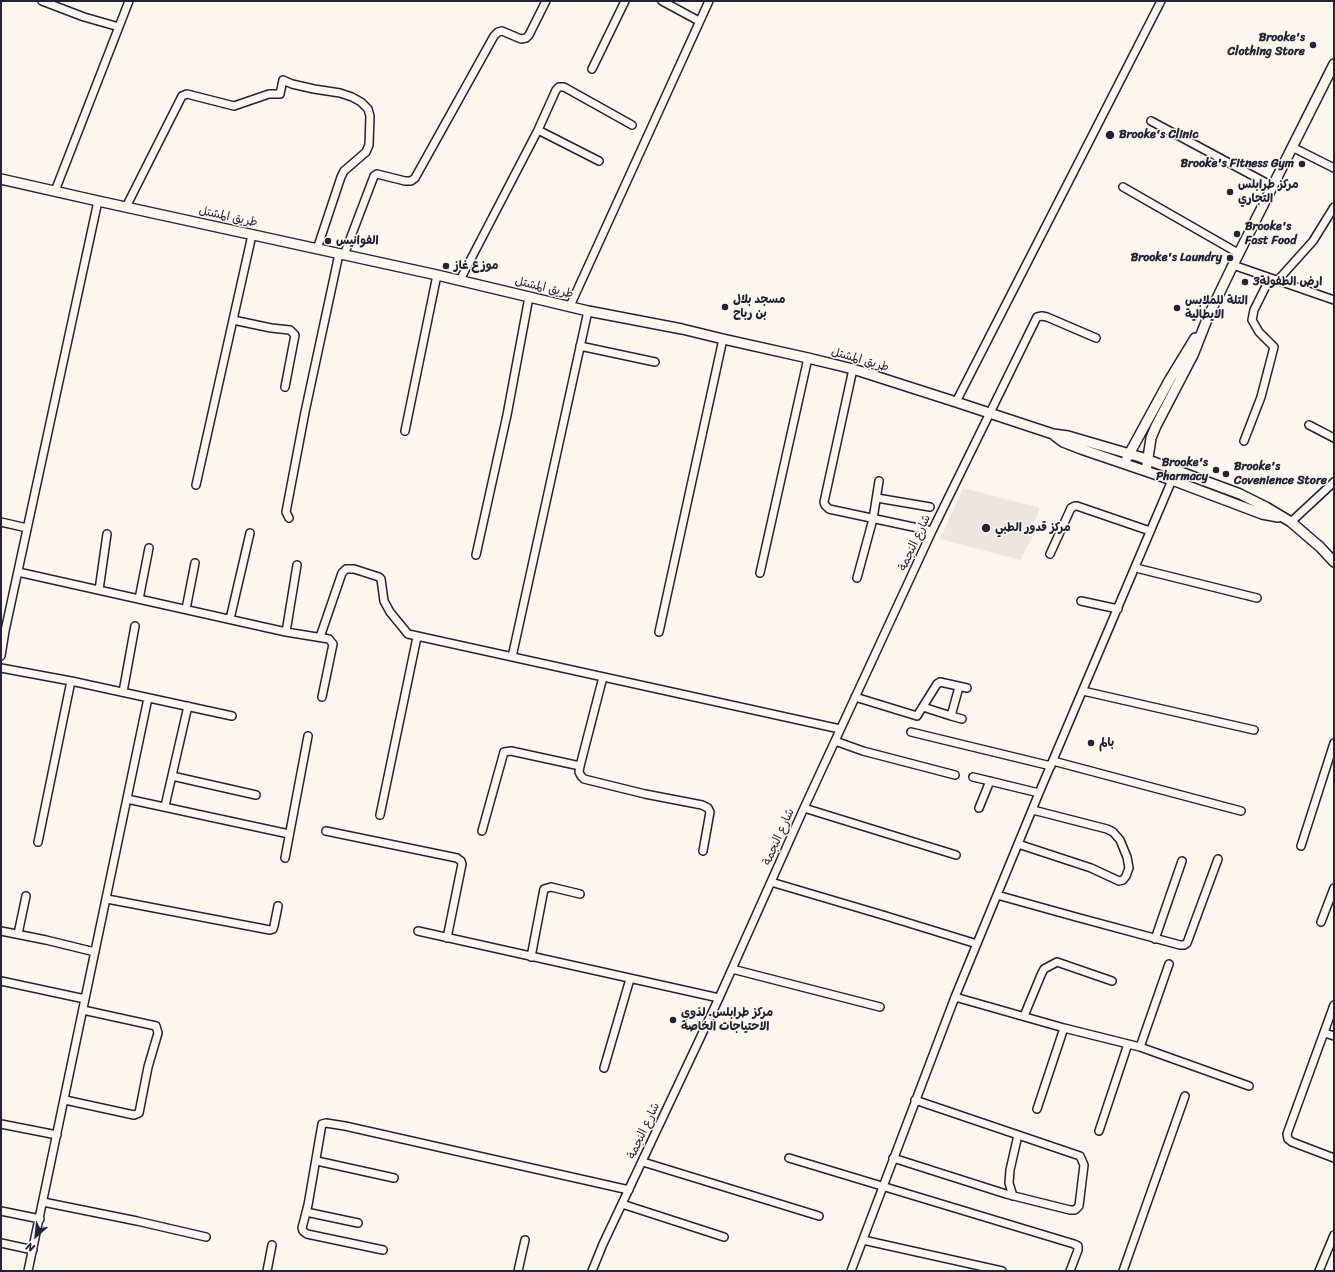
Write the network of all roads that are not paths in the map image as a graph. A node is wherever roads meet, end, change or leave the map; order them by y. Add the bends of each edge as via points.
1 (42, 1) edge
2 (129, 1) edge
3 (546, 1) edge
4 (625, 1) edge
5 (662, 1) edge
6 (709, 1) edge
7 (1161, 1) edge
8 (699, 21) junction
9 (118, 27) junction
10 (1334, 64) edge
11 (592, 69) dead end
12 (1151, 121) dead end
13 (632, 125) dead end
14 (538, 130) junction
15 (1292, 147) junction
16 (599, 161) dead end
17 (1334, 168) edge
18 (1, 179) edge
19 (1272, 186) junction
20 (1123, 187) dead end
21 (55, 191) junction
22 (98, 201) junction
23 (1334, 207) edge
24 (126, 208) junction
25 (252, 235) junction
26 (317, 249) junction
27 (341, 254) junction
28 (1238, 254) junction
29 (1233, 265) junction
30 (437, 275) junction
31 (460, 280) junction
32 (1278, 280) junction
33 (529, 297) junction
34 (1334, 300) edge
35 (570, 306) junction
36 (588, 311) junction
37 (1208, 316) junction
38 (233, 320) junction
39 (1096, 338) dead end
40 (722, 339) junction
41 (580, 346) junction
42 (808, 358) junction
43 (655, 362) dead end
44 (853, 369) junction
45 (285, 387) dead end
46 (956, 402) junction
47 (990, 414) junction
48 (1309, 425) dead end
49 (405, 431) dead end
50 (1053, 434) junction
51 (1334, 438) edge
52 (1244, 441) dead end
53 (1129, 454) junction
54 (1148, 461) junction
55 (1124, 464) junction
56 (1146, 471) junction
57 (1172, 480) junction
58 (879, 481) dead end
59 (1334, 482) edge
60 (196, 485) dead end
61 (877, 498) junction
62 (930, 506) dead end
63 (1282, 517) junction
64 (289, 518) dead end
65 (873, 519) junction
66 (1, 522) edge
67 (1291, 522) junction
68 (28, 528) junction
69 (932, 531) junction
70 (1150, 531) junction
71 (250, 533) dead end
72 (107, 534) dead end
73 (149, 548) dead end
74 (1050, 554) dead end
75 (476, 555) dead end
76 (1334, 562) edge
77 (195, 563) dead end
78 (297, 565) dead end
79 (1136, 568) junction
80 (18, 572) junction
81 (760, 573) dead end
82 (857, 578) dead end
83 (99, 590) junction
84 (1257, 598) dead end
85 (139, 599) junction
86 (1081, 601) dead end
87 (186, 609) junction
88 (1118, 609) junction
89 (230, 619) junction
90 (135, 626) dead end
91 (3, 630) edge
92 (286, 632) junction
93 (659, 632) dead end
94 (320, 637) junction
95 (417, 637) junction
96 (1, 656) edge
97 (512, 657) junction
98 (1, 668) edge
99 (603, 677) junction
100 (72, 681) junction
101 (959, 687) junction
102 (967, 688) dead end
103 (1083, 691) junction
104 (123, 692) junction
105 (322, 697) dead end
106 (856, 697) junction
107 (148, 698) junction
108 (188, 706) junction
109 (923, 706) junction
110 (232, 716) dead end
111 (951, 716) junction
112 (962, 719) dead end
113 (840, 729) junction
114 (1254, 730) dead end
115 (911, 732) dead end
116 (308, 736) dead end
117 (835, 741) junction
118 (1334, 743) edge
119 (1052, 764) junction
120 (580, 766) junction
121 (955, 775) dead end
122 (172, 776) junction
123 (973, 777) dead end
124 (990, 781) junction
125 (1039, 793) junction
126 (256, 795) dead end
127 (127, 798) junction
128 (165, 806) junction
129 (804, 808) junction
130 (979, 808) dead end
131 (1033, 810) junction
132 (1241, 811) dead end
133 (380, 815) dead end
134 (326, 831) dead end
135 (482, 831) dead end
136 (289, 834) junction
137 (38, 842) dead end
138 (1018, 844) junction
139 (1301, 846) dead end
140 (703, 851) dead end
141 (956, 855) dead end
142 (285, 858) dead end
143 (1218, 858) dead end
144 (1182, 861) dead end
145 (771, 882) junction
146 (1334, 888) edge
147 (580, 894) dead end
148 (997, 895) junction
149 (26, 896) dead end
150 (107, 899) junction
151 (278, 906) dead end
152 (1321, 922) dead end
153 (1, 931) edge
154 (418, 931) dead end
155 (18, 934) junction
156 (447, 938) junction
157 (1156, 939) junction
158 (976, 944) junction
159 (95, 952) junction
160 (531, 957) junction
161 (1169, 964) dead end
162 (732, 969) junction
163 (630, 978) junction
164 (1, 981) edge
165 (1112, 981) dead end
166 (955, 997) junction
167 (86, 998) junction
168 (719, 998) junction
169 (1334, 1005) edge
170 (880, 1007) dead end
171 (83, 1010) junction
172 (1024, 1016) junction
173 (1064, 1028) junction
174 (1325, 1033) junction
175 (1334, 1036) edge
176 (1128, 1044) junction
177 (1140, 1047) junction
178 (604, 1068) dead end
179 (1248, 1086) dead end
180 (1185, 1096) dead end
181 (65, 1100) junction
182 (915, 1100) junction
183 (1037, 1110) dead end
184 (1, 1124) edge
185 (1099, 1131) dead end
186 (57, 1135) junction
187 (1018, 1135) junction
188 (789, 1158) dead end
189 (893, 1158) junction
190 (1334, 1158) edge
191 (317, 1161) junction
192 (642, 1162) junction
193 (394, 1178) dead end
194 (883, 1186) junction
195 (628, 1190) junction
196 (1013, 1196) junction
197 (43, 1202) junction
198 (622, 1204) junction
199 (1, 1211) edge
200 (306, 1212) junction
201 (819, 1216) dead end
202 (40, 1219) junction
203 (358, 1223) dead end
204 (1334, 1235) edge
205 (206, 1237) dead end
206 (724, 1237) dead end
207 (525, 1240) dead end
208 (863, 1240) junction
209 (1, 1243) edge
210 (272, 1245) dead end
211 (33, 1250) junction
212 (383, 1250) dead end
213 (594, 1270) edge
214 (28, 1271) edge
215 (267, 1271) edge
216 (518, 1271) edge
217 (851, 1271) edge
218 (1002, 1271) edge
219 (1070, 1271) edge
220 (1123, 1271) edge
221 (1320, 1271) edge

1 - 9 street
2 - 9 street
3 - 27 street via 526,38 502,31 494,36 415,178 406,181 381,174 374,176
4 - 11 street
5 - 8 street
6 - 8 street
7 - 46 street
8 - 35 street
9 - 21 street
10 - 15 main road
12 - 19 street
13 - 14 street via 564,87 559,87
14 - 16 street
14 - 31 street
15 - 17 street
15 - 19 main road
18 - 21 main road, طريق المشتل
19 - 28 main road
20 - 28 street
21 - 22 main road, طريق المشتل
22 - 24 main road, طريق المشتل
22 - 68 street
23 - 32 street via 1313,241
24 - 25 main road, طريق المشتل
24 - 26 street via 182,96 187,94 234,106 269,94 280,94 284,80 352,97 368,108 370,116 369,145 366,152 344,171 341,177
25 - 26 main road, طريق المشتل
25 - 38 street
26 - 27 main road, طريق المشتل
27 - 30 main road, طريق المشتل
27 - 64 street via 305,412 286,512
28 - 29 main road
29 - 32 street
29 - 37 main road
30 - 31 main road, طريق المشتل
30 - 49 street
31 - 33 main road, طريق المشتل
32 - 34 street
32 - 52 street via 1266,286 1254,310 1252,320 1259,332 1274,347 1261,397
33 - 35 main road, طريق المشتل
33 - 75 street via 507,415
35 - 36 main road, طريق المشتل
36 - 40 main road, طريق المشتل
36 - 41 street
37 - 53 main road
37 - 54 main road via 1193,355 1151,438
38 - 45 street via 290,330 295,335
38 - 60 street
39 - 47 street, شارع النجمة via 1047,317 1037,317
40 - 42 main road, طريق المشتل
40 - 93 street
41 - 43 street
41 - 97 street
42 - 44 main road, طريق المشتل
42 - 81 street
44 - 46 main road, طريق المشتل
44 - 65 street via 824,502 829,509
46 - 47 main road, طريق المشتل
47 - 50 main road, طريق المشتل
47 - 69 street, شارع النجمة
48 - 51 street
50 - 53 main road, طريق المشتل
50 - 55 main road, طريق المشتل via 1064,442
53 - 54 main road, طريق المشتل
53 - 55 main road
54 - 56 main road
54 - 63 main road, طريق المشتل via 1240,494
55 - 56 main road, طريق المشتل
56 - 57 main road, طريق المشتل
57 - 63 main road, طريق المشتل via 1262,514
57 - 70 street
58 - 61 street
59 - 67 street
61 - 62 street
61 - 65 street
63 - 67 main road, طريق المشتل
65 - 69 street
65 - 82 street
66 - 68 street
67 - 76 main road, طريق المشتل
68 - 80 street
69 - 106 street, شارع النجمة
70 - 74 street via 1075,506 1071,508
70 - 79 street
71 - 89 street
72 - 83 street
73 - 85 street
77 - 87 street
78 - 92 street
79 - 84 street
79 - 88 street
80 - 83 street
80 - 91 street
83 - 85 street
85 - 87 street
86 - 88 street
87 - 89 street
88 - 103 street
89 - 92 street
90 - 104 street
91 - 96 street
92 - 94 street
94 - 95 street via 342,573 349,568 380,577 384,601 390,612 408,634
94 - 105 street via 329,639 333,644
95 - 97 street
95 - 133 street
97 - 99 street
98 - 100 street
99 - 113 street
99 - 120 street
100 - 104 street
100 - 137 street
101 - 102 street
101 - 109 street via 940,682
101 - 111 street
103 - 114 street
103 - 119 street
104 - 107 street
106 - 109 street via 917,716
106 - 113 street, شارع النجمة
107 - 108 street
107 - 127 street
108 - 110 street
108 - 122 street
109 - 111 street
111 - 112 street
113 - 117 street, شارع النجمة
115 - 119 street
116 - 136 street
117 - 121 street
117 - 129 street, شارع النجمة
118 - 139 street
119 - 125 street
119 - 132 street
120 - 135 street via 511,751 504,752
120 - 140 street via 579,772 584,779 708,808 710,812
122 - 126 street
122 - 128 street
123 - 124 street
124 - 125 street
124 - 130 street
125 - 131 street
127 - 128 street
127 - 150 street
128 - 136 street
129 - 141 street
129 - 145 street, شارع النجمة
131 - 138 street
131 - 138 street via 1113,832 1126,852 1129,868 1126,876 1119,881 1091,868
134 - 156 street via 458,858 462,864
136 - 142 street
138 - 148 street
143 - 157 street via 1187,942 1180,946
144 - 157 street
145 - 158 street
145 - 162 street, شارع النجمة
146 - 152 street
147 - 160 street via 551,887 544,889
148 - 157 street
148 - 158 street
149 - 155 street
150 - 151 street via 270,930 273,929
150 - 159 street
153 - 155 street
154 - 156 street
155 - 159 street
156 - 160 street
158 - 166 street
159 - 167 street
160 - 163 street
161 - 177 street
162 - 168 street, شارع النجمة
162 - 170 street
163 - 168 street
163 - 178 street
164 - 167 street
165 - 172 street via 1057,962 1044,969
166 - 172 street
166 - 182 street
167 - 171 street
168 - 192 street, شارع النجمة
169 - 174 street
171 - 181 street
171 - 181 street via 156,1026 158,1033 139,1113 134,1115
172 - 173 street
173 - 176 street
173 - 183 street
174 - 175 street
174 - 190 street via 1287,1134 1292,1142
176 - 177 street
176 - 185 street
177 - 179 street
180 - 220 street
181 - 186 street
182 - 187 street
182 - 189 street
184 - 186 street
186 - 197 street
187 - 196 street via 1010,1170
187 - 196 street via 1080,1156 1084,1165 1079,1206 1075,1210
188 - 194 street
189 - 194 street
189 - 196 street
191 - 193 street
191 - 195 street via 322,1124 326,1123
191 - 200 street
192 - 195 street, شارع النجمة
192 - 201 street
194 - 208 street
194 - 219 street via 1074,1244 1078,1246 1078,1250
195 - 198 street, شارع النجمة
197 - 202 street
197 - 205 street
198 - 206 street
198 - 213 street, شارع النجمة
199 - 202 street
200 - 203 street
200 - 212 street via 302,1228 307,1234
202 - 211 street
204 - 221 street
207 - 216 street
208 - 217 street
208 - 218 street
209 - 211 street
210 - 215 street
211 - 214 street

